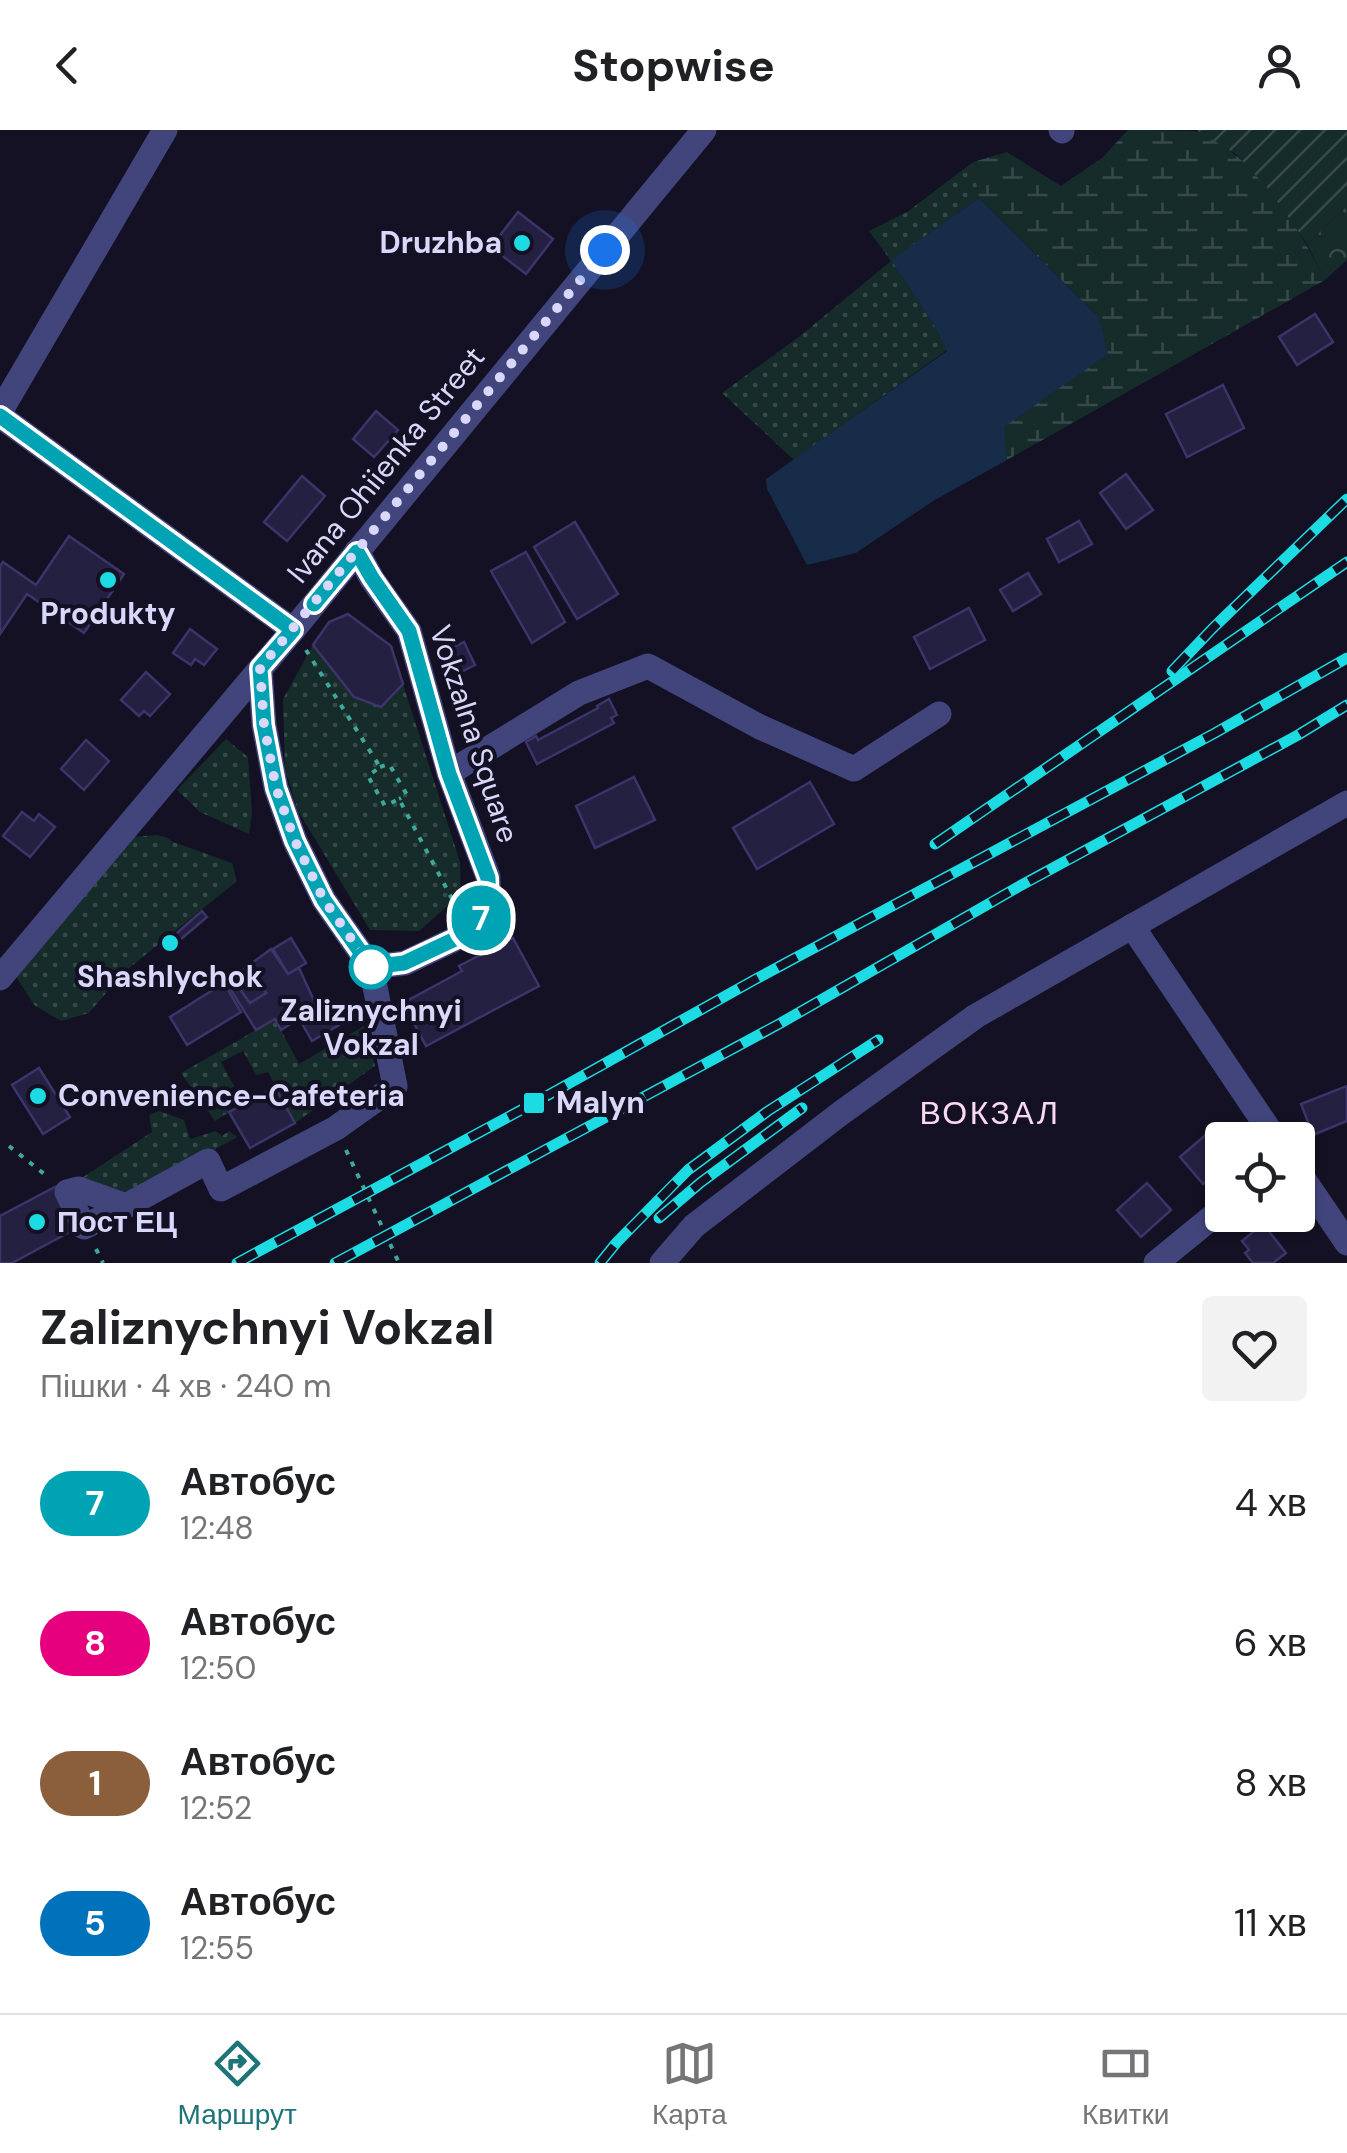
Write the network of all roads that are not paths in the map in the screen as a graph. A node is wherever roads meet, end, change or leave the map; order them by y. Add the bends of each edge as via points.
1 (164, 130) edge
2 (704, 130) edge
3 (0, 414) edge
4 (357, 552) junction
5 (293, 630) junction
6 (260, 668) junction
7 (940, 714) dead end
8 (449, 774) junction
9 (1347, 803) edge
10 (1132, 926) junction
11 (371, 967) junction
12 (0, 978) edge
13 (1264, 1122) edge
14 (67, 1192) road end
15 (1315, 1196) edge
16 (1205, 1223) edge
17 (1347, 1243) edge
18 (662, 1263) edge
19 (1156, 1263) edge

1 - 3 street
2 - 4 street, Ivana Ohiienka Street
3 - 5 street
4 - 5 street, Ivana Ohiienka Street
4 - 8 street, Vokzalna Square via 409,631
5 - 6 street, Ivana Ohiienka Street
6 - 11 street via 276,788 295,841 324,900
6 - 12 street, Ivana Ohiienka Street
7 - 8 street via 854,768 648,666 579,693
8 - 11 street, Vokzalna Square via 488,878 489,909 404,963
9 - 10 street
10 - 13 street
10 - 18 street via 976,1016 694,1226
11 - 14 street via 394,1086 336,1128 220,1189 208,1161 126,1206 78,1189
15 - 17 street
16 - 19 street

